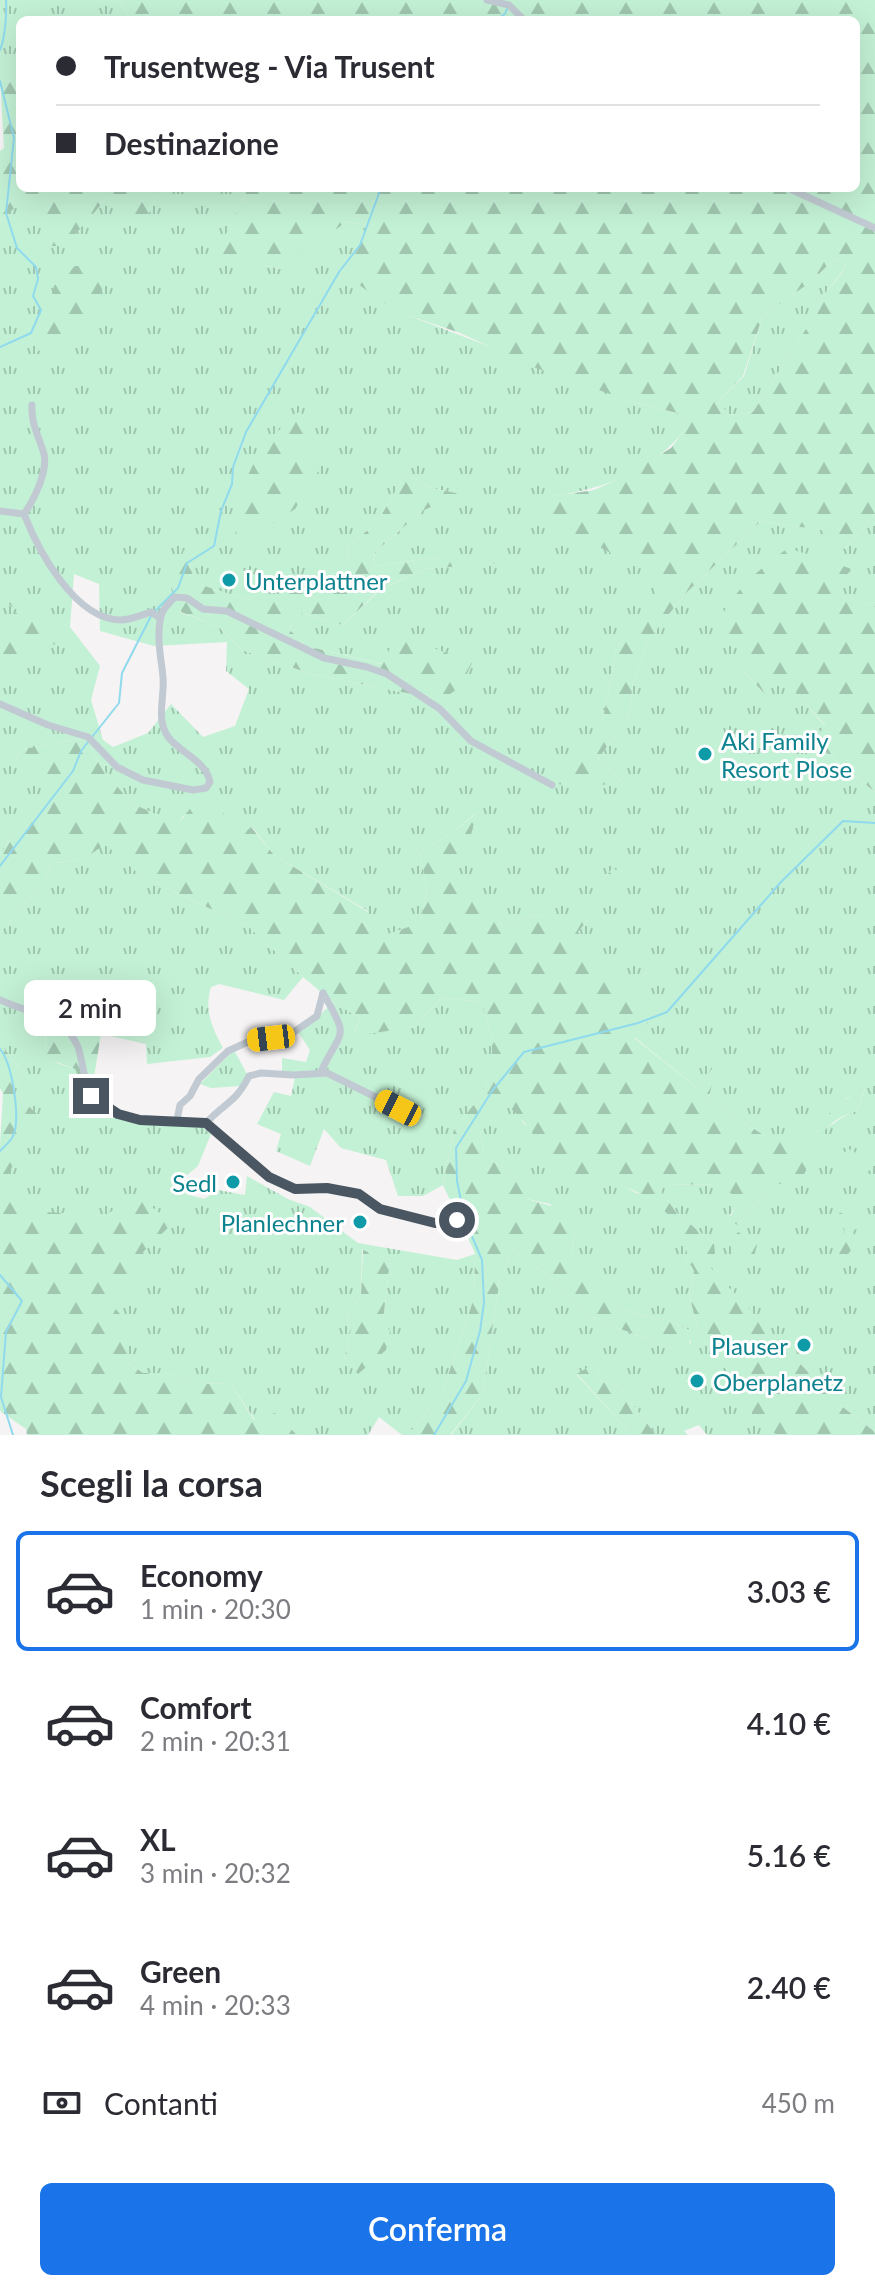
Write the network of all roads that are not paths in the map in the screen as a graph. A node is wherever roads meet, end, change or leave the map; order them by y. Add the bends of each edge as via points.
1 (487, 0) edge
2 (521, 16) edge
3 (797, 192) edge
4 (875, 228) edge
5 (32, 405) dead end
6 (0, 511) edge
7 (24, 514) junction
8 (156, 615) junction
9 (0, 704) edge
10 (552, 785) dead end
11 (0, 1000) edge
12 (321, 1072) junction
13 (412, 1109) dead end
14 (177, 1120) junction
15 (206, 1123) junction
16 (457, 1220) dead end

1 - 2 street via 503,3
3 - 4 street
5 - 7 street via 32,426 45,459
6 - 7 street
7 - 8 street via 46,559 86,607 117,620
8 - 9 street via 163,727 206,770 209,786 193,790 143,780 117,767 91,739
8 - 10 street via 175,597 187,598 203,609 227,611 324,658 387,674 440,709 471,741
11 - 14 street via 56,1021 69,1032 96,1101 140,1120
12 - 13 street via 398,1108
12 - 14 street via 341,1031 323,993 317,1016 290,1035 252,1040 228,1051 199,1079 180,1105
12 - 15 street via 251,1074 236,1099
14 - 15 street
15 - 16 street via 287,1186 359,1194 380,1209 435,1223

